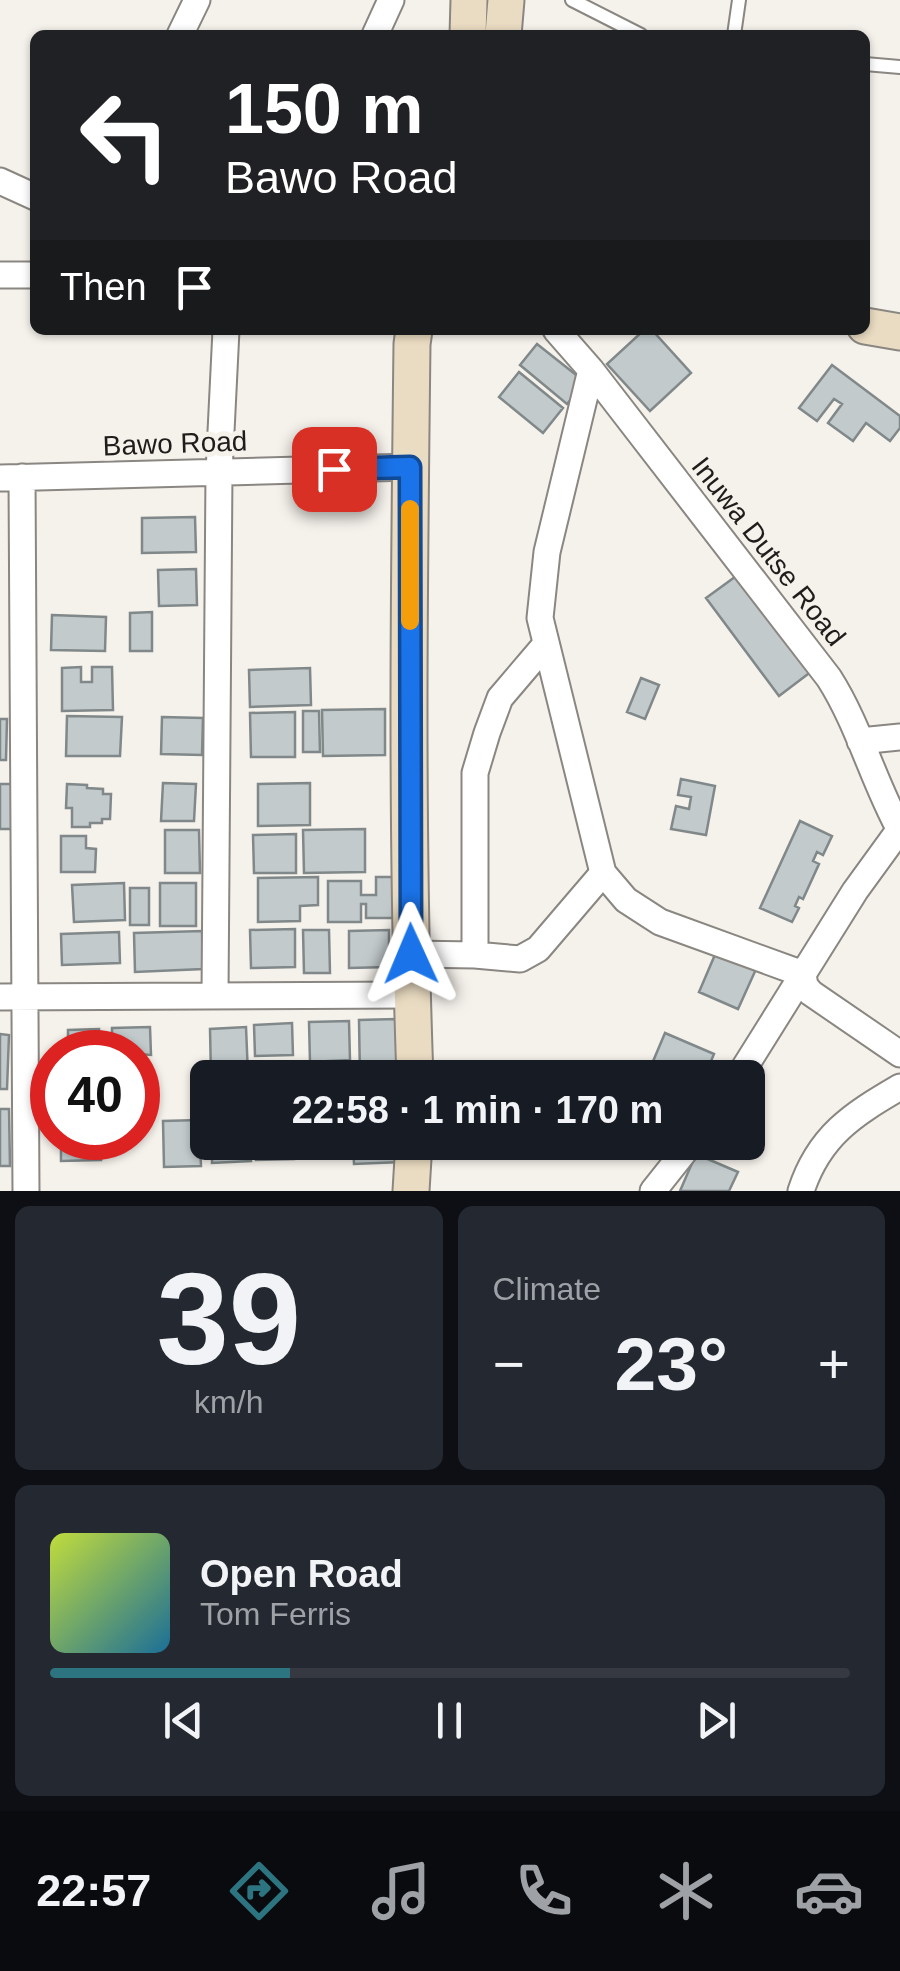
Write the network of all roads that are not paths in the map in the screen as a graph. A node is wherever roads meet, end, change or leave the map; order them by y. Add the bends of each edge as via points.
1 (197, 0) edge
2 (391, 0) edge
3 (469, 0) edge
4 (506, 0) edge
5 (572, 0) edge
6 (739, 0) edge
7 (182, 30) edge
8 (376, 30) edge
9 (468, 30) edge
10 (503, 30) edge
11 (631, 30) edge
12 (735, 30) edge
13 (870, 64) edge
14 (900, 67) edge
15 (0, 181) edge
16 (30, 195) edge
17 (0, 275) edge
18 (30, 275) edge
19 (870, 304) edge
20 (900, 308) edge
21 (870, 327) edge
22 (900, 332) edge
23 (226, 335) edge
24 (413, 335) edge
25 (560, 335) edge
26 (592, 370) junction
27 (410, 467) junction
28 (219, 472) junction
29 (11, 478) edge
30 (546, 644) junction
31 (900, 737) edge
32 (860, 741) junction
33 (900, 830) edge
34 (603, 872) junction
35 (411, 954) junction
36 (475, 954) junction
37 (803, 974) junction
38 (214, 994) junction
39 (412, 995) junction
40 (0, 997) edge
41 (26, 997) junction
42 (900, 1054) edge
43 (414, 1060) edge
44 (749, 1060) edge
45 (900, 1087) edge
46 (413, 1160) edge
47 (678, 1160) edge
48 (26, 1191) edge
49 (411, 1191) edge
50 (653, 1191) edge
51 (800, 1191) edge

1 - 7 street
2 - 8 street
3 - 9 street
4 - 10 street
5 - 11 lane
6 - 12 lane
13 - 14 lane
15 - 16 street
17 - 18 street
19 - 20 street
21 - 22 street
23 - 28 street
24 - 27 street
25 - 26 street, Inuwa Dutse Road
26 - 30 street via 547,552 540,618
26 - 32 street, Inuwa Dutse Road via 830,678
27 - 28 street, Bawo Road
27 - 35 street
28 - 29 street, Bawo Road
28 - 38 street
29 - 41 street
30 - 34 street
30 - 36 street via 500,698 476,774
31 - 32 street
32 - 33 street, Inuwa Dutse Road
33 - 37 street
34 - 36 street via 529,956
34 - 37 street via 626,900 660,922
35 - 36 street
35 - 39 street
37 - 42 street via 811,993
37 - 44 street
38 - 39 street
38 - 41 street
39 - 43 street
40 - 41 street
41 - 48 street
45 - 51 street via 832,1134
46 - 49 street
47 - 50 street

